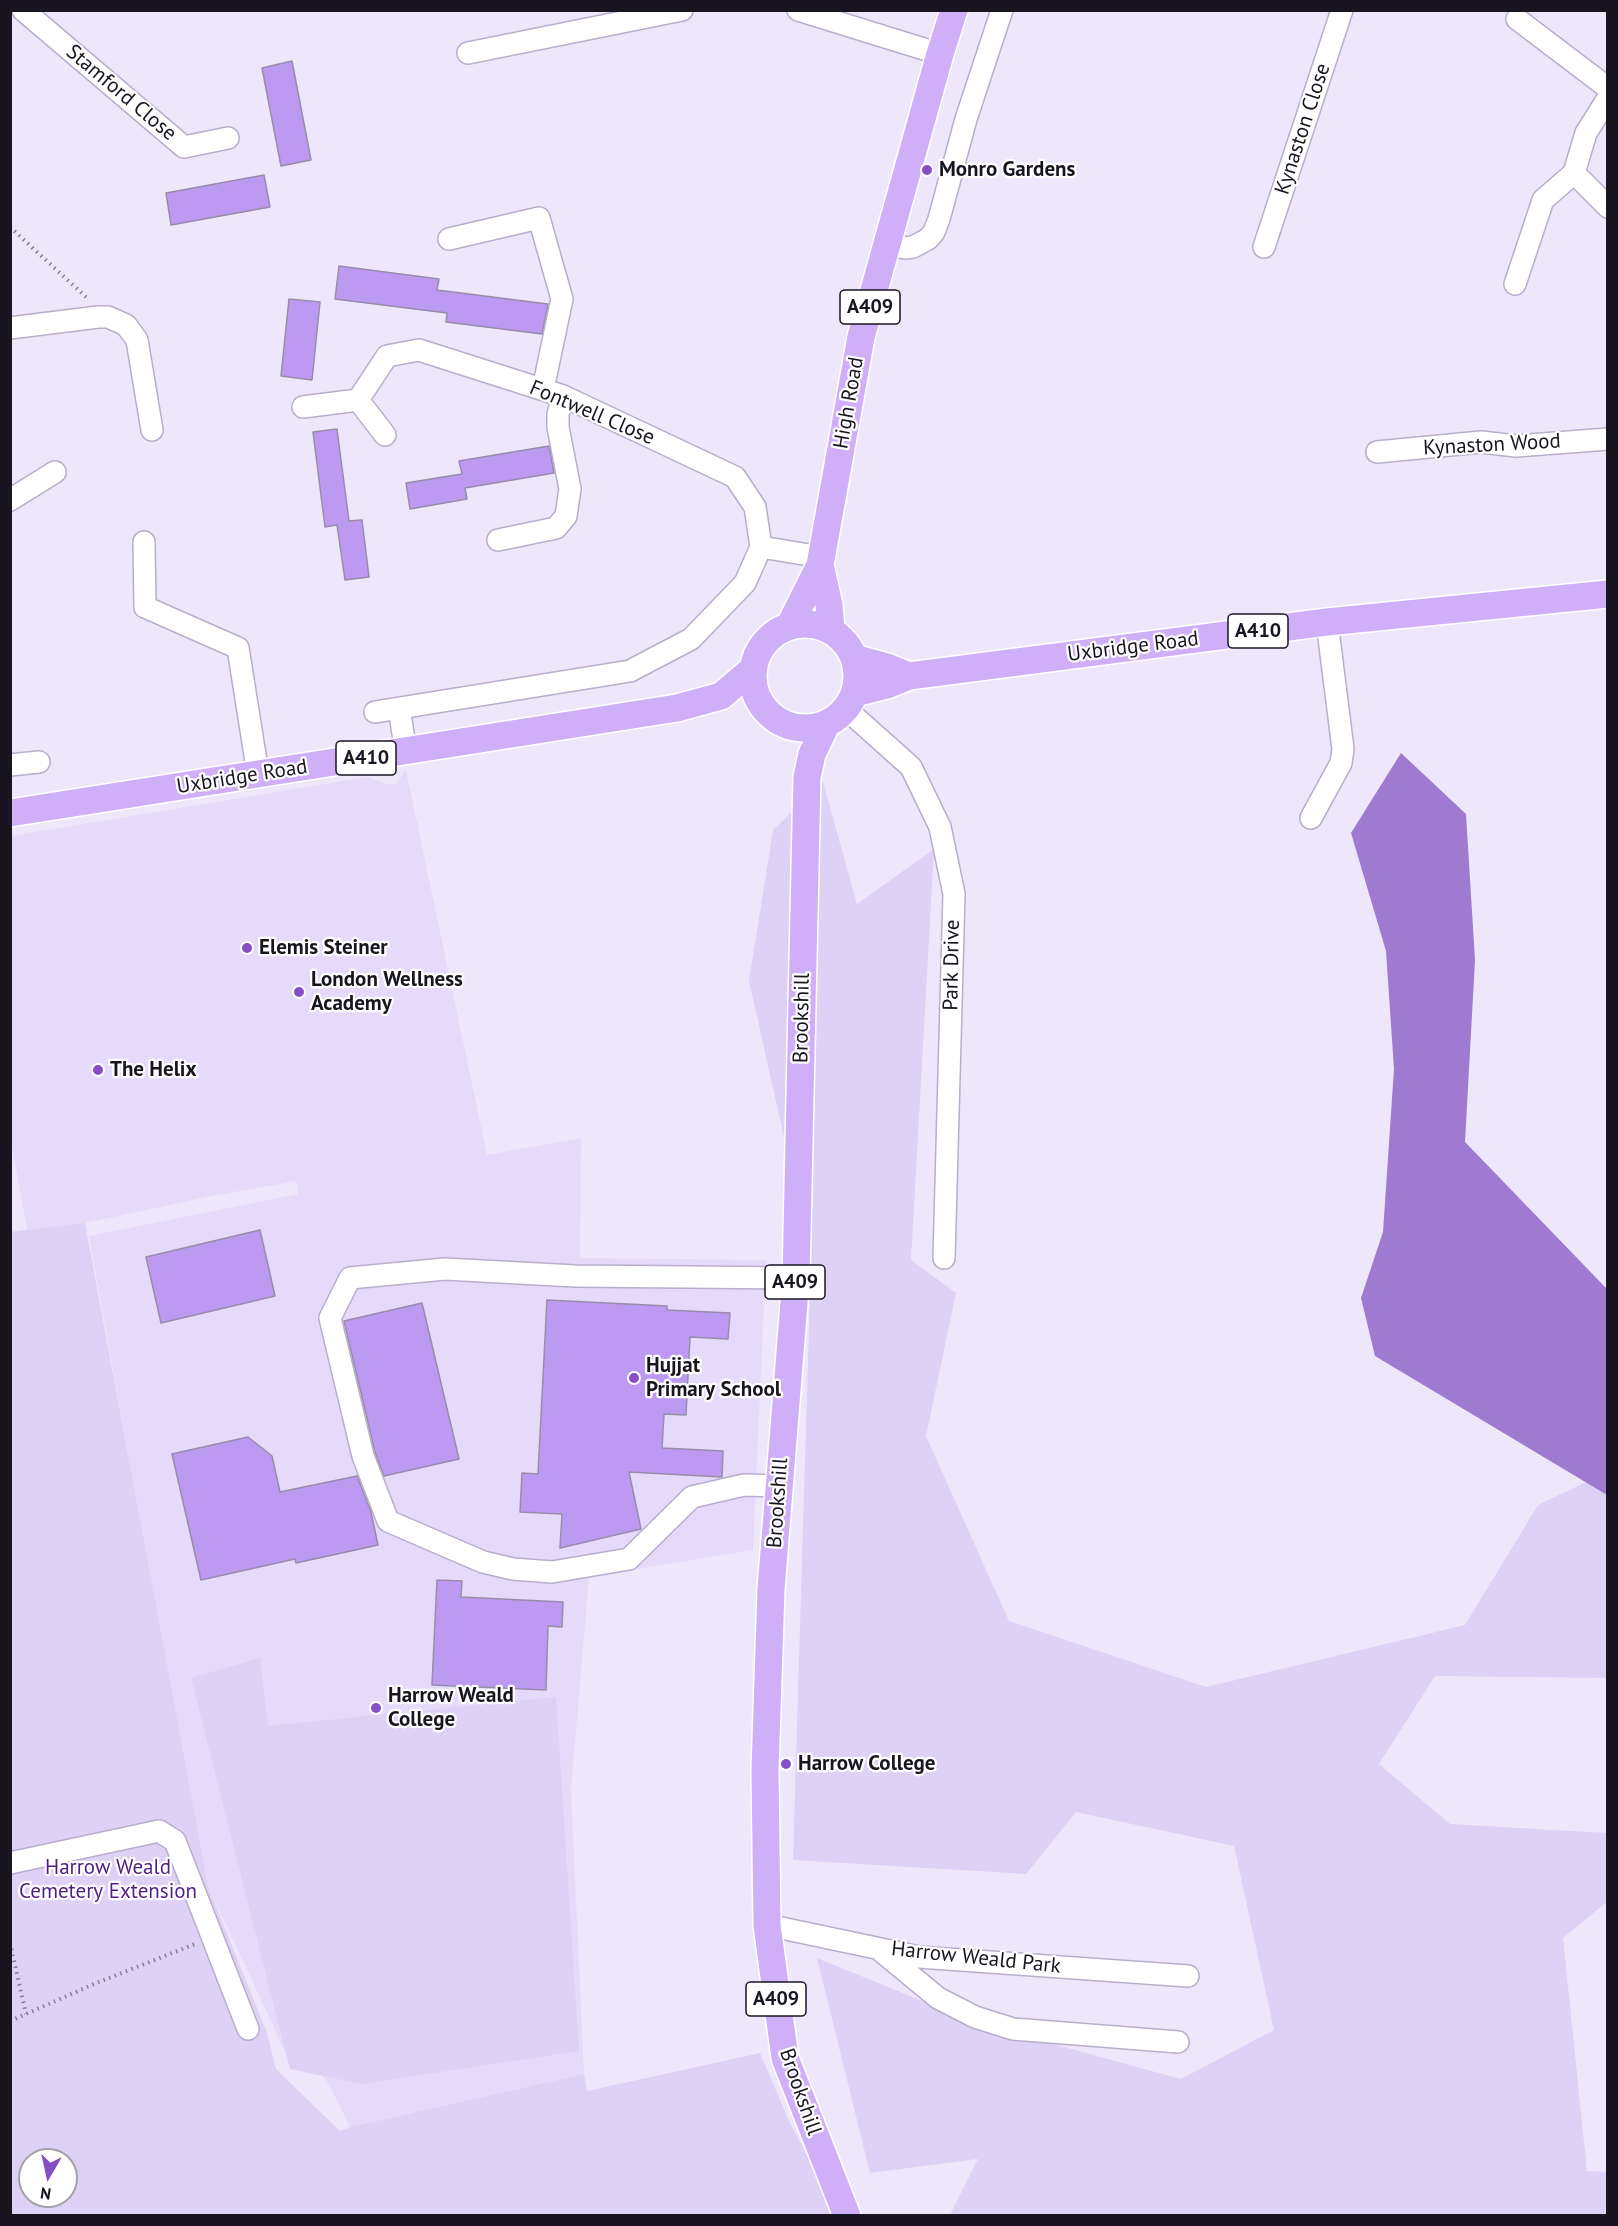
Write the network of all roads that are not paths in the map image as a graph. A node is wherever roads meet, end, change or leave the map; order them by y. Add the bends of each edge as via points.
1 (23, 10) edge
2 (682, 10) edge
3 (798, 10) edge
4 (954, 10) edge
5 (1002, 10) edge
6 (1342, 10) edge
7 (1517, 19) dead end
8 (468, 53) dead end
9 (940, 54) junction
10 (1608, 88) edge
11 (1608, 98) edge
12 (228, 138) dead end
13 (1574, 173) junction
14 (1608, 207) edge
15 (449, 239) dead end
16 (887, 244) junction
17 (1264, 247) dead end
18 (1515, 284) dead end
19 (10, 328) edge
20 (553, 393) junction
21 (358, 400) junction
22 (303, 407) dead end
23 (152, 430) dead end
24 (385, 435) dead end
25 (1608, 439) edge
26 (1377, 452) dead end
27 (55, 472) dead end
28 (10, 500) edge
29 (498, 540) dead end
30 (144, 542) dead end
31 (761, 547) junction
32 (821, 561) junction
33 (1608, 594) edge
34 (1327, 622) junction
35 (790, 625) junction
36 (831, 630) junction
37 (854, 658) junction
38 (753, 669) junction
39 (909, 676) junction
40 (721, 696) junction
41 (760, 706) junction
42 (399, 708) junction
43 (842, 709) junction
44 (375, 712) dead end
45 (790, 727) junction
46 (406, 752) junction
47 (39, 762) dead end
48 (10, 765) edge
49 (258, 774) junction
50 (807, 777) junction
51 (10, 813) edge
52 (1311, 818) dead end
53 (944, 1258) dead end
54 (796, 1278) junction
55 (779, 1486) junction
56 (10, 1863) edge
57 (767, 1924) junction
58 (879, 1948) junction
59 (1188, 1976) dead end
60 (248, 2029) dead end
61 (1178, 2042) dead end
62 (847, 2216) edge

1 - 12 street, Stamford Close via 184,147
2 - 8 street
3 - 9 street
4 - 9 main road, High Road / A409
5 - 16 street via 934,232 913,247
6 - 17 street, Kynaston Close
7 - 10 street
9 - 16 main road, High Road / A409
11 - 13 street via 1586,133
13 - 14 street
13 - 18 street via 1543,200
15 - 20 street via 539,218 562,300
16 - 32 main road, High Road / A409 via 861,337
19 - 23 street via 98,317 126,325 137,340
20 - 21 street, Fontwell Close via 419,350 387,356
20 - 29 street via 570,489 566,516 556,528
20 - 31 street, Fontwell Close via 735,477 755,507
21 - 22 street
21 - 24 street
25 - 26 street, Kynaston Wood via 1516,446 1481,442
27 - 28 street
30 - 49 street via 145,607 238,648
31 - 32 street
31 - 42 street via 745,583 691,639 630,671
32 - 35 main road, High Road / A409
32 - 36 main road, High Road / A409
33 - 34 main road, Uxbridge Road / A410
34 - 39 main road, Uxbridge Road / A410
34 - 52 street via 1343,749 1341,764
35 - 36 main road via 808,624
35 - 38 main road via 761,646
36 - 37 main road via 845,642
37 - 39 main road, Uxbridge Road / A410
37 - 43 main road via 858,675
38 - 40 main road, Uxbridge Road / A410
38 - 41 main road via 752,684
39 - 43 main road, Uxbridge Road / A410
40 - 41 main road, Uxbridge Road / A410
40 - 46 main road, Uxbridge Road / A410 via 634,716
41 - 45 main road via 773,719
42 - 44 street
42 - 46 street
43 - 45 main road via 808,729
43 - 50 main road, Brookshill / A409 via 812,754
43 - 53 street, Park Drive via 910,767 940,827 954,894
45 - 50 main road, Brookshill / A409 via 803,753
46 - 49 main road, Uxbridge Road / A410
47 - 48 street
49 - 51 main road, Uxbridge Road / A410
50 - 54 main road, Brookshill / A409
54 - 55 main road, Brookshill / A409
54 - 55 street via 575,1276 445,1269 350,1278 330,1318 363,1456 388,1521 483,1562 552,1572 629,1559 692,1497 744,1485
55 - 57 main road, Brookshill / A409 via 765,1770
56 - 60 street via 159,1831 175,1841
57 - 58 street, Harrow Weald Park
57 - 62 main road, Brookshill / A409 via 785,2058
58 - 59 street, Harrow Weald Park via 919,1957
58 - 61 street via 938,1998 1013,2029

